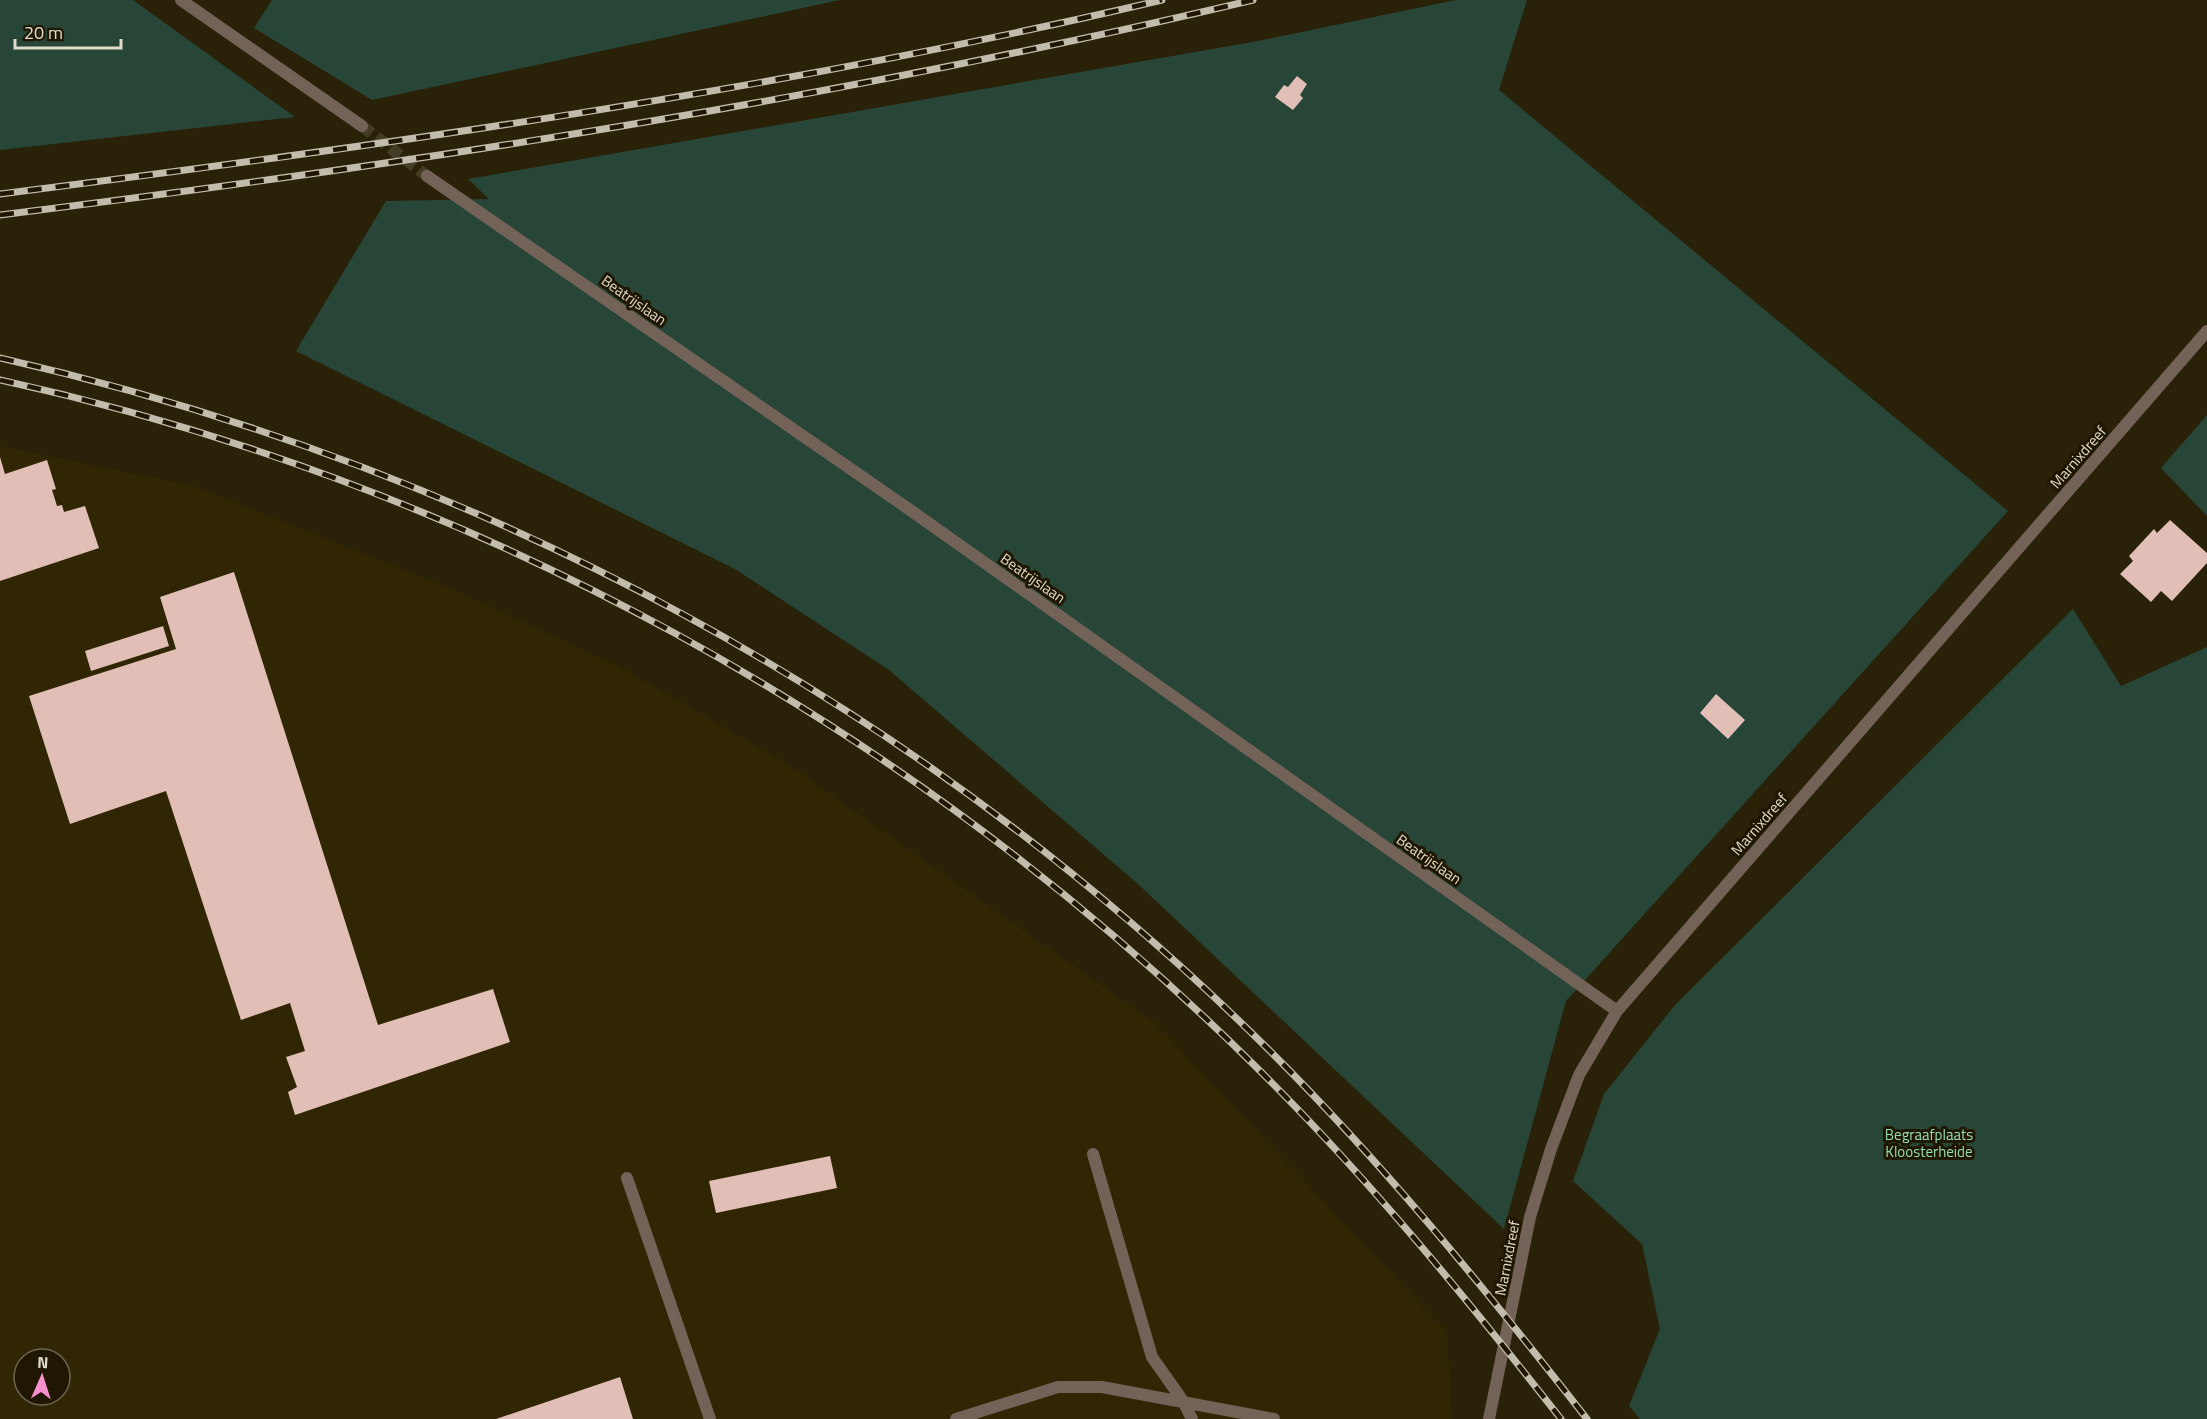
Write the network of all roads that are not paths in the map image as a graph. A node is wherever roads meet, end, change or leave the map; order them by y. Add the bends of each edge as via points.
1 (181, 0) edge
2 (362, 126) tunnel mouth
3 (427, 176) tunnel mouth
4 (2207, 331) edge
5 (1617, 1011) junction
6 (1093, 1154) dead end
7 (627, 1178) dead end
8 (1183, 1401) junction
9 (710, 1419) edge
10 (956, 1419) edge
11 (1192, 1419) edge
12 (1274, 1419) edge
13 (1489, 1419) edge

1 - 2 street
3 - 5 street, Beatrijslaan via 923,519
4 - 5 street, Marnixdreef
5 - 13 street, Marnixdreef via 1579,1075 1551,1149 1530,1217
6 - 8 street via 1152,1357
7 - 9 street
8 - 10 street via 1102,1387 1058,1387
8 - 11 street
8 - 12 street

